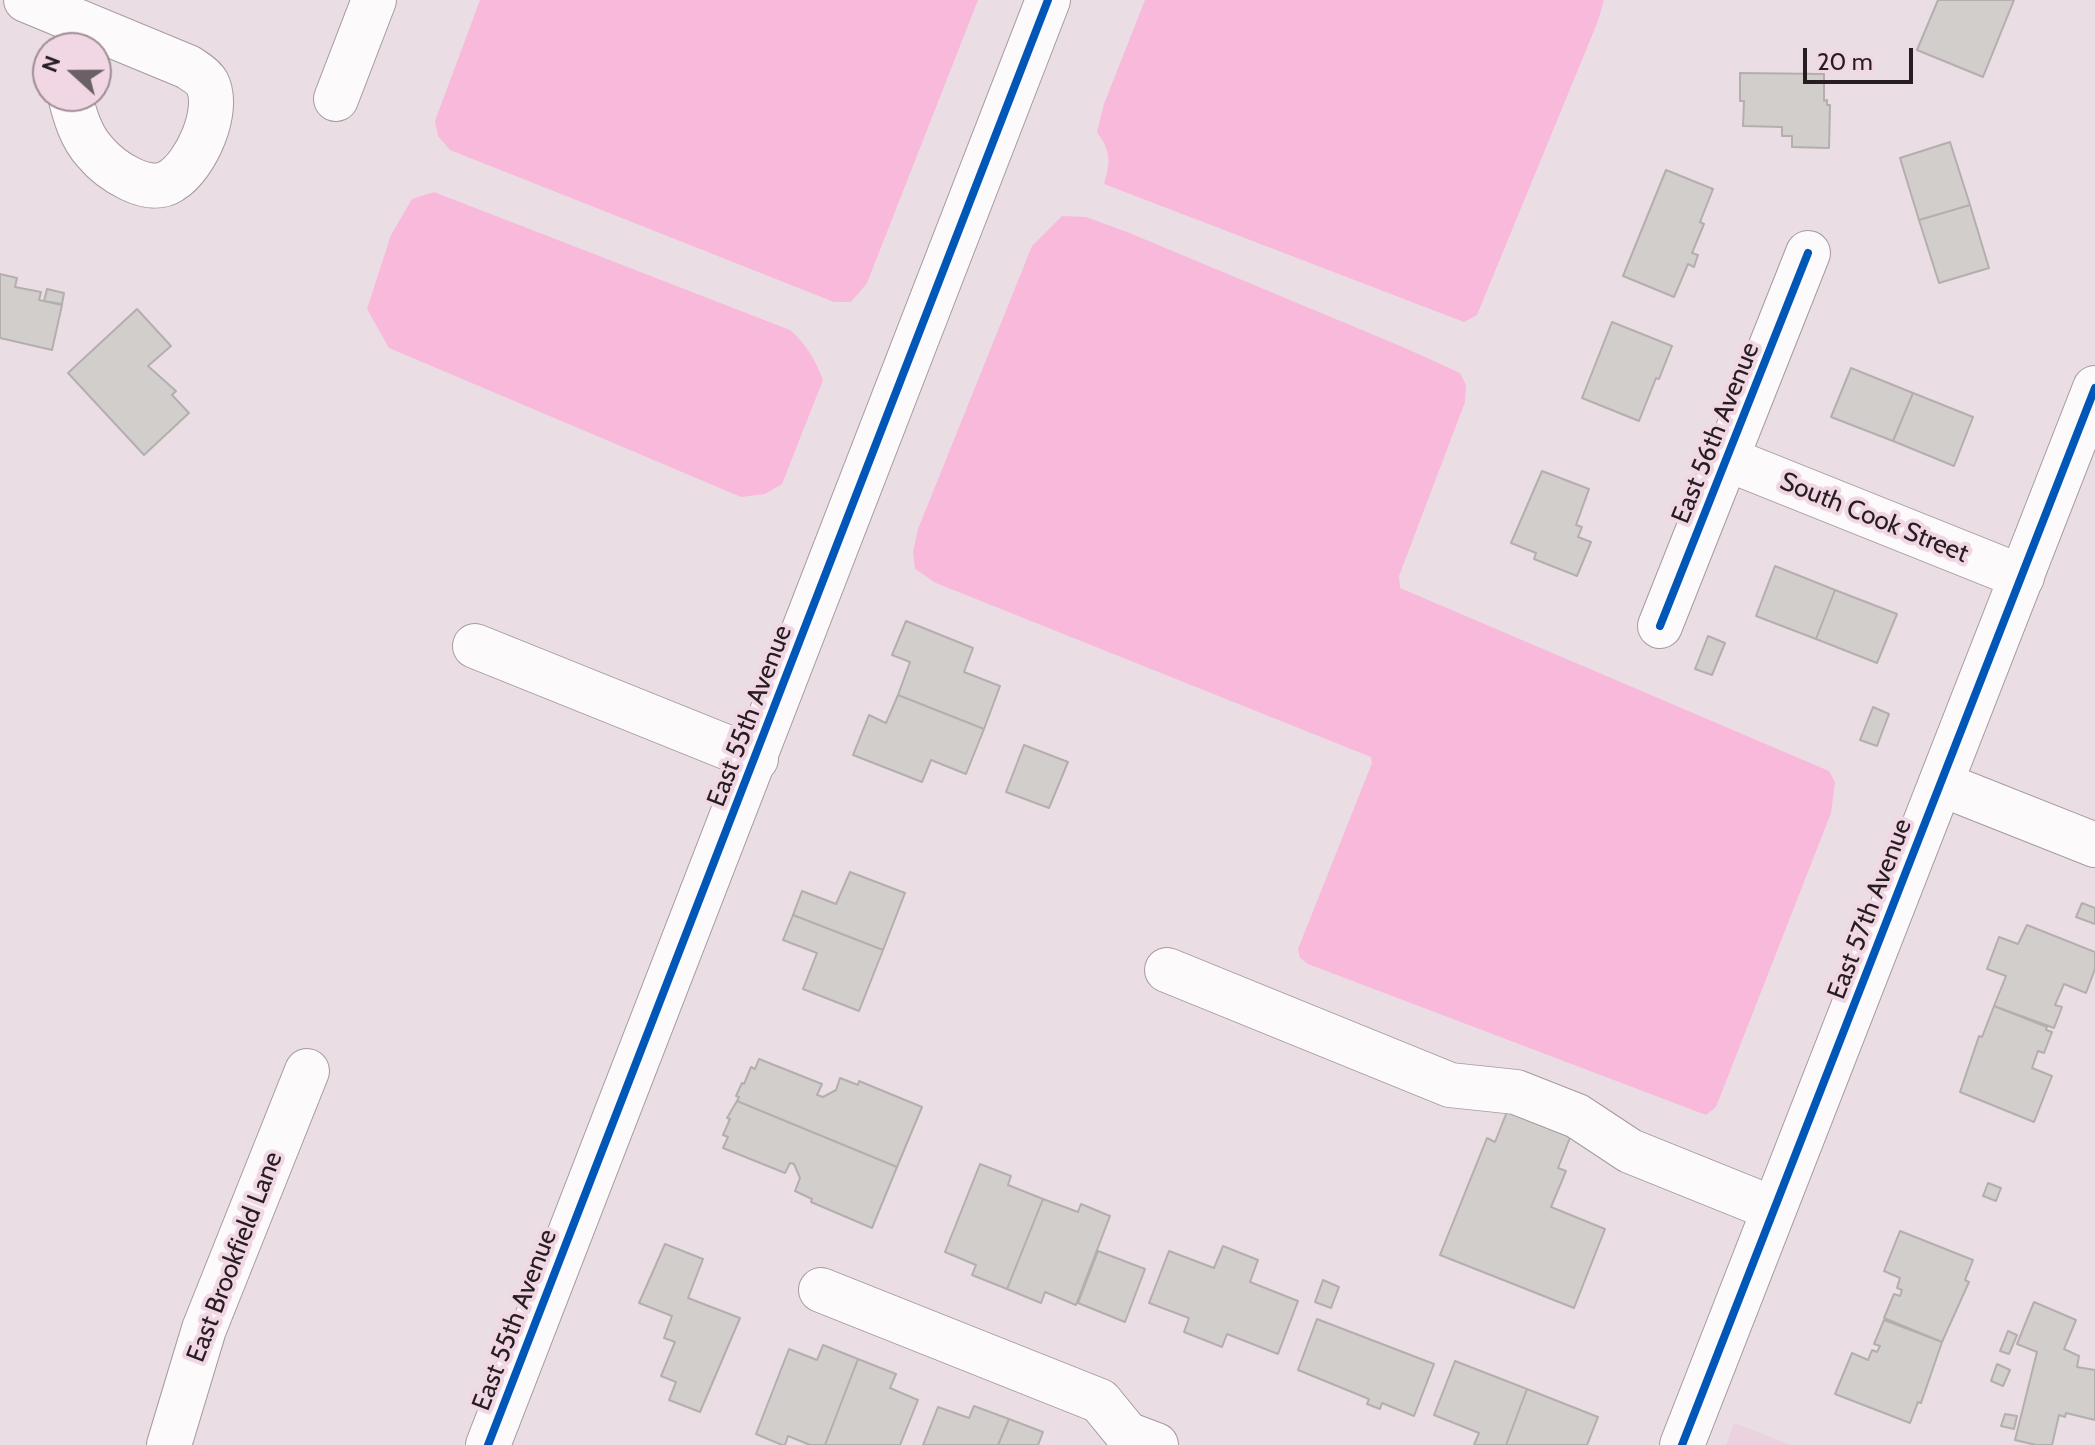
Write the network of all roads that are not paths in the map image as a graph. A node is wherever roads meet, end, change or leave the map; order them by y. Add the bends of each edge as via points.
1 (19, 0) edge
2 (26, 0) edge
3 (374, 0) edge
4 (1048, 0) edge
5 (47, 32) edge
6 (103, 32) edge
7 (112, 36) edge
8 (336, 99) dead end
9 (74, 112) edge
10 (1808, 253) dead end
11 (2095, 388) edge
12 (1727, 459) junction
13 (2022, 577) junction
14 (1660, 626) dead end
15 (475, 646) dead end
16 (756, 759) junction
17 (1941, 784) junction
18 (2095, 845) edge
19 (1167, 970) dead end
20 (307, 1071) dead end
21 (1774, 1209) junction
22 (821, 1290) dead end
23 (1142, 1439) edge
24 (169, 1445) edge
25 (488, 1445) edge
26 (1682, 1445) edge

1 - 5 street
2 - 6 street
3 - 8 street
4 - 16 street, East 55th Avenue
7 - 9 street via 188,67 206,80 213,103 207,129 187,167 169,183 148,185 124,176 94,152
10 - 12 street, East 56th Avenue
11 - 13 street, East 57th Avenue
12 - 13 street, South Cook Street
12 - 14 street, East 56th Avenue
13 - 17 street, East 57th Avenue
15 - 16 street
16 - 25 street, East 55th Avenue
17 - 18 street
17 - 21 street, East 57th Avenue
19 - 21 street via 1450,1085 1516,1092 1577,1116 1630,1151
20 - 24 street, East Brookfield Lane via 204,1329
21 - 26 street, East 57th Avenue
22 - 23 street via 1100,1401

